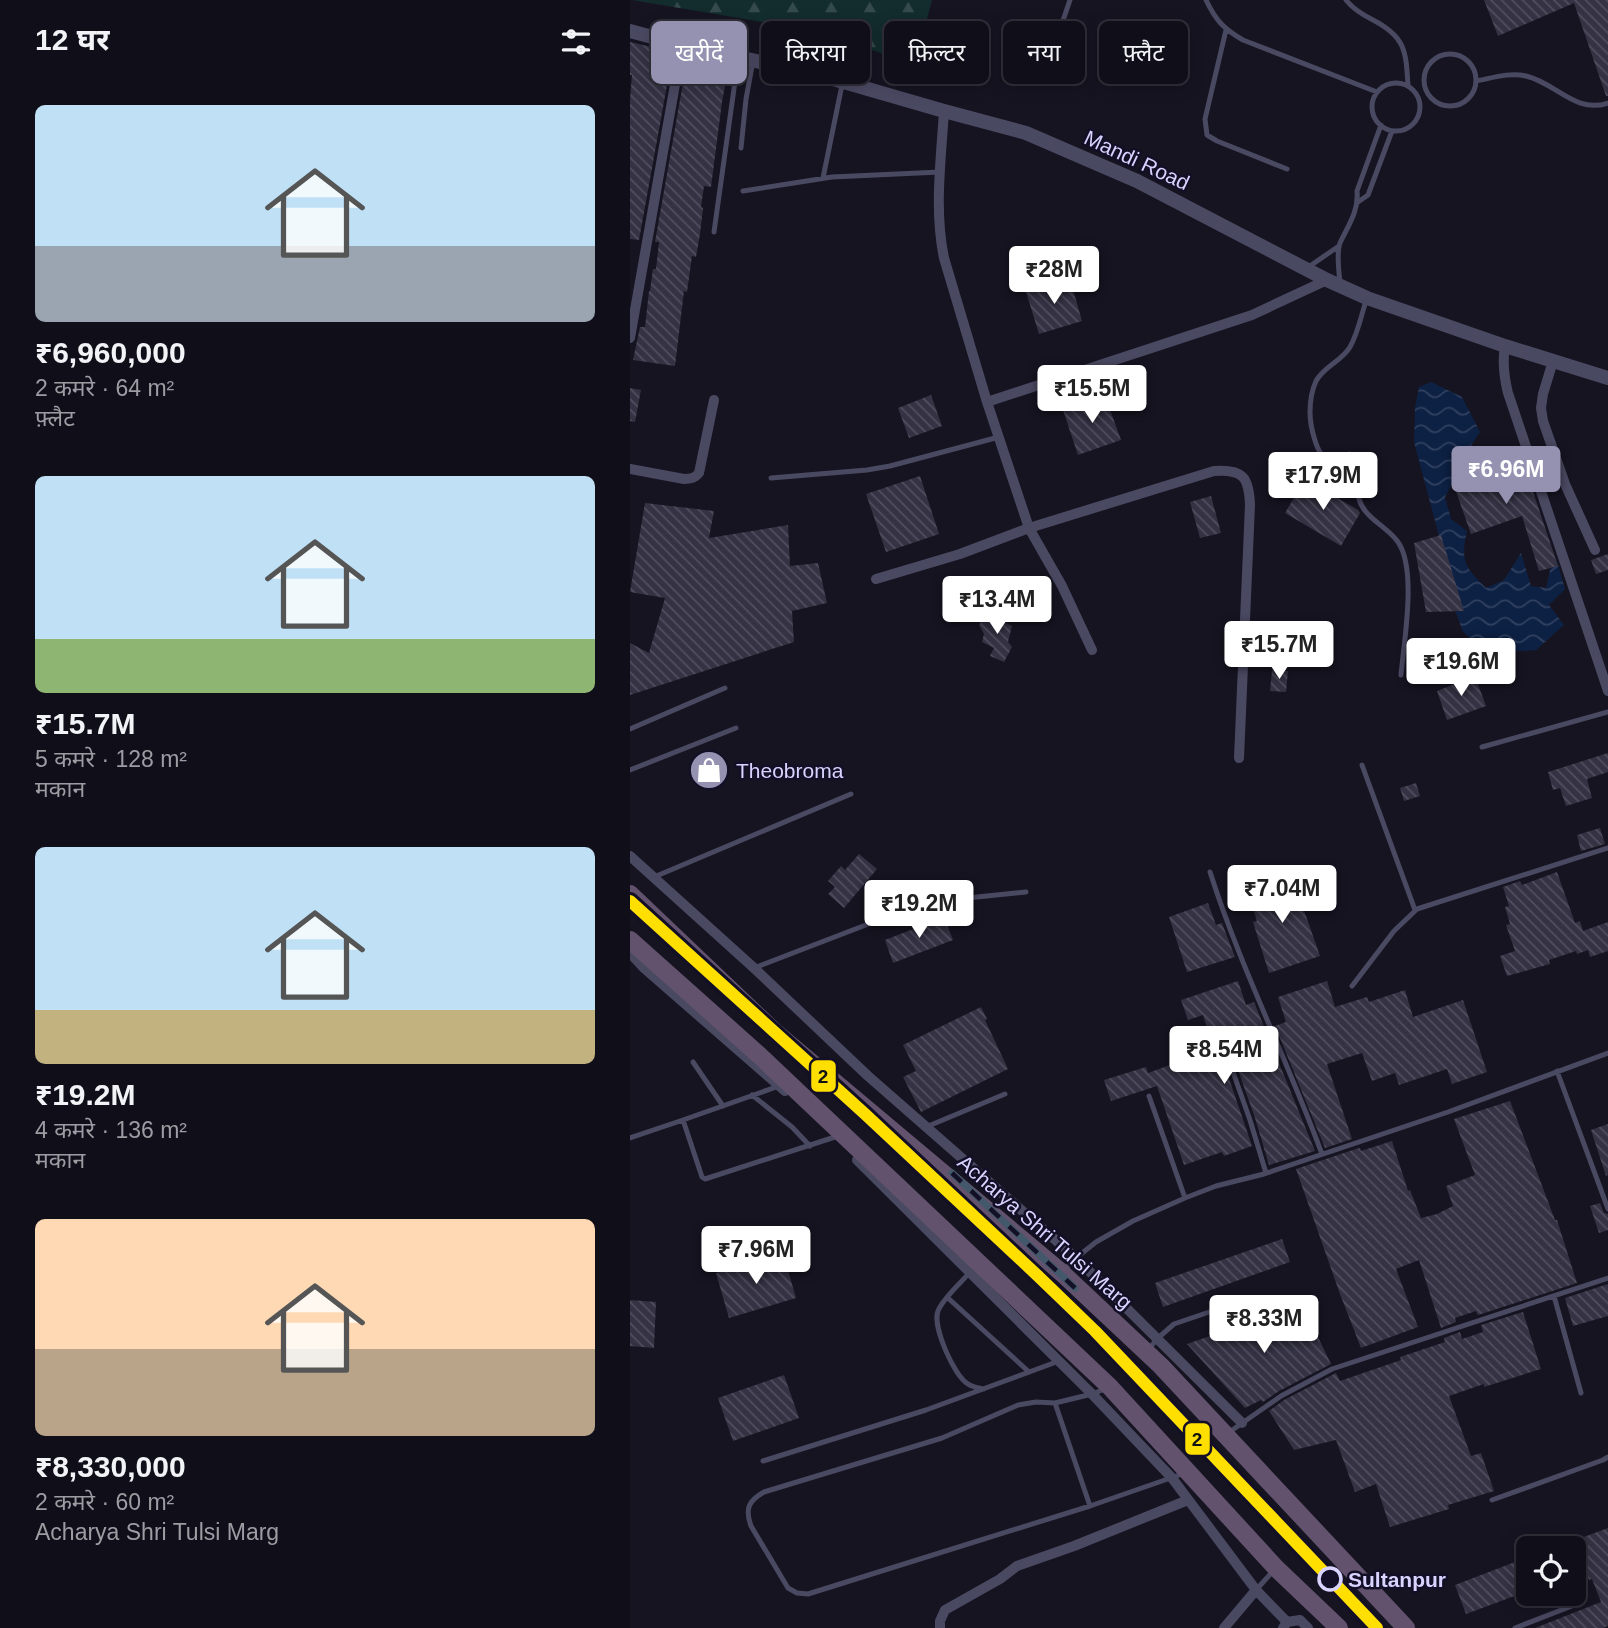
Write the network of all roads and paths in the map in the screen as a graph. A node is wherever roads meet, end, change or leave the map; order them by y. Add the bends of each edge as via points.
1 (1070, 0) edge
2 (1206, 0) edge
3 (1346, 0) edge
4 (1063, 21) edge
5 (1226, 30) junction
6 (630, 31) edge
7 (651, 37) edge
8 (1476, 81) junction
9 (674, 84) edge
10 (741, 84) edge
11 (746, 84) edge
12 (843, 84) edge
13 (850, 84) edge
14 (1408, 86) junction
15 (1427, 91) junction
16 (1377, 92) junction
17 (1416, 94) junction
18 (1608, 103) edge
19 (943, 111) junction
20 (1381, 125) junction
21 (1392, 131) junction
22 (741, 148) dead end
23 (1287, 169) dead end
24 (940, 172) junction
25 (822, 178) junction
26 (743, 191) dead end
27 (1358, 202) junction
28 (714, 232) dead end
29 (1339, 246) junction
30 (1305, 268) junction
31 (1333, 283) junction
32 (634, 292) edge
33 (1367, 298) junction
34 (630, 338) edge
35 (1505, 346) junction
36 (1553, 361) junction
37 (1608, 378) edge
38 (715, 400) dead end
39 (987, 402) junction
40 (999, 437) junction
41 (630, 469) edge
42 (771, 478) dead end
43 (1029, 528) junction
44 (1595, 550) dead end
45 (876, 579) dead end
46 (1092, 650) dead end
47 (1401, 675) dead end
48 (725, 688) dead end
49 (1608, 691) edge
50 (1608, 712) edge
51 (630, 729) edge
52 (736, 729) dead end
53 (1482, 747) dead end
54 (1239, 758) dead end
55 (1362, 765) dead end
56 (630, 770) edge
57 (851, 794) dead end
58 (1608, 848) edge
59 (630, 856) edge
60 (1210, 872) dead end
61 (654, 877) junction
62 (1026, 892) dead end
63 (630, 894) edge
64 (1415, 910) junction
65 (630, 940) edge
66 (630, 953) edge
67 (754, 968) junction
68 (1352, 986) dead end
69 (1223, 1044) dead end
70 (1608, 1053) edge
71 (693, 1062) dead end
72 (1557, 1071) junction
73 (779, 1086) junction
74 (1005, 1094) dead end
75 (752, 1095) junction
76 (1149, 1096) dead end
77 (723, 1106) junction
78 (683, 1120) junction
79 (926, 1127) junction
80 (630, 1138) edge
81 (835, 1138) junction
82 (810, 1146) junction
83 (1322, 1154) junction
84 (1266, 1173) junction
85 (1185, 1198) junction
86 (1608, 1209) edge
87 (1076, 1258) junction
88 (970, 1272) junction
89 (1062, 1273) junction
90 (1608, 1278) edge
91 (1554, 1296) junction
92 (948, 1298) junction
93 (1218, 1309) dead end
94 (1152, 1345) junction
95 (1059, 1361) junction
96 (1029, 1372) junction
97 (1110, 1387) junction
98 (984, 1389) junction
99 (1581, 1393) dead end
100 (1092, 1394) junction
101 (1055, 1403) junction
102 (1242, 1423) junction
103 (1225, 1435) junction
104 (1608, 1457) edge
105 (763, 1461) dead end
106 (1180, 1475) junction
107 (1188, 1500) junction
108 (1492, 1500) dead end
109 (1090, 1506) junction
110 (1276, 1568) junction
111 (1256, 1590) junction
112 (1572, 1606) edge
113 (1285, 1625) edge
114 (940, 1628) edge
115 (1224, 1628) edge
116 (1308, 1628) edge
117 (1339, 1628) edge
118 (1406, 1628) edge
119 (1515, 1628) edge

1 - 4 lane
2 - 5 lane
3 - 14 lane via 1397,38 1405,55
5 - 16 lane
5 - 23 lane via 1205,119 1207,135
6 - 7 street, Mandi Road
8 - 15 lane via 1471,96 1457,106 1439,104
8 - 15 lane via 1471,64 1449,54 1427,68
8 - 18 lane via 1516,74 1541,80 1574,102
9 - 32 street
10 - 28 lane
11 - 22 lane
12 - 25 lane
13 - 19 street, Mandi Road
14 - 16 lane via 1391,84
14 - 17 lane
15 - 17 lane
16 - 20 lane via 1372,108
17 - 21 lane via 1421,105 1418,118 1408,128
19 - 24 street
19 - 30 street, Mandi Road via 1027,133 1106,166
20 - 21 lane
20 - 27 lane via 1357,191
21 - 27 lane via 1368,195
24 - 25 lane
24 - 39 street via 939,238
25 - 26 lane
27 - 29 lane
29 - 30 lane
29 - 31 lane
30 - 31 street, Mandi Road
31 - 33 street, Mandi Road
31 - 39 street via 1252,315
32 - 34 street
33 - 35 street, Mandi Road
33 - 47 lane via 1348,351 1315,383 1310,415 1325,458 1350,454 1356,458 1360,503 1403,551 1408,598
35 - 36 street, Mandi Road
35 - 49 street via 1508,393
36 - 37 street, Mandi Road
36 - 44 street via 1543,394 1543,421
38 - 41 street via 697,477 684,479
39 - 40 street
40 - 42 lane via 890,466
40 - 43 street
43 - 45 street
43 - 46 street
43 - 54 street via 1214,471 1241,474 1250,505
48 - 51 lane
50 - 53 lane
52 - 56 lane
55 - 64 lane
57 - 61 lane
58 - 64 lane
59 - 61 street
60 - 83 lane
61 - 67 street
62 - 67 lane via 910,908
63 - 89 highway, Acharya Shri Tulsi Marg via 776,1033
64 - 68 lane
65 - 97 highway via 759,1055
66 - 73 street
67 - 79 street
69 - 84 lane
70 - 72 lane
71 - 77 lane
72 - 83 lane
72 - 86 lane
73 - 75 lane
73 - 81 street
74 - 79 lane
75 - 77 lane
75 - 82 lane
76 - 85 lane
77 - 78 lane
78 - 80 lane
78 - 82 lane via 705,1179
79 - 87 street
81 - 82 lane
81 - 88 street
83 - 84 lane
84 - 85 lane
85 - 87 lane via 1096,1242
87 - 89 lane
87 - 94 street
88 - 92 lane
88 - 95 street
89 - 94 highway, Acharya Shri Tulsi Marg
90 - 91 lane
91 - 99 lane
91 - 102 lane via 1332,1369
92 - 96 lane
92 - 98 lane via 937,1314 938,1330 957,1373 967,1384
93 - 94 lane via 1174,1324
94 - 102 street
94 - 103 highway, Acharya Shri Tulsi Marg via 1161,1366
95 - 96 lane
95 - 100 street
96 - 98 lane
97 - 100 lane
97 - 106 highway
98 - 105 lane
100 - 101 lane
100 - 106 street
101 - 109 lane
101 - 109 lane via 1018,1405 942,1438 764,1492 750,1503 751,1526 788,1588 802,1594
102 - 103 lane
103 - 118 highway, Acharya Shri Tulsi Marg
104 - 108 lane
106 - 107 street
106 - 109 lane
106 - 110 highway
107 - 111 street
107 - 114 street via 1017,1566 945,1610
110 - 111 lane
110 - 117 highway
111 - 113 street
111 - 115 street
112 - 119 lane
113 - 116 street via 1300,1620

